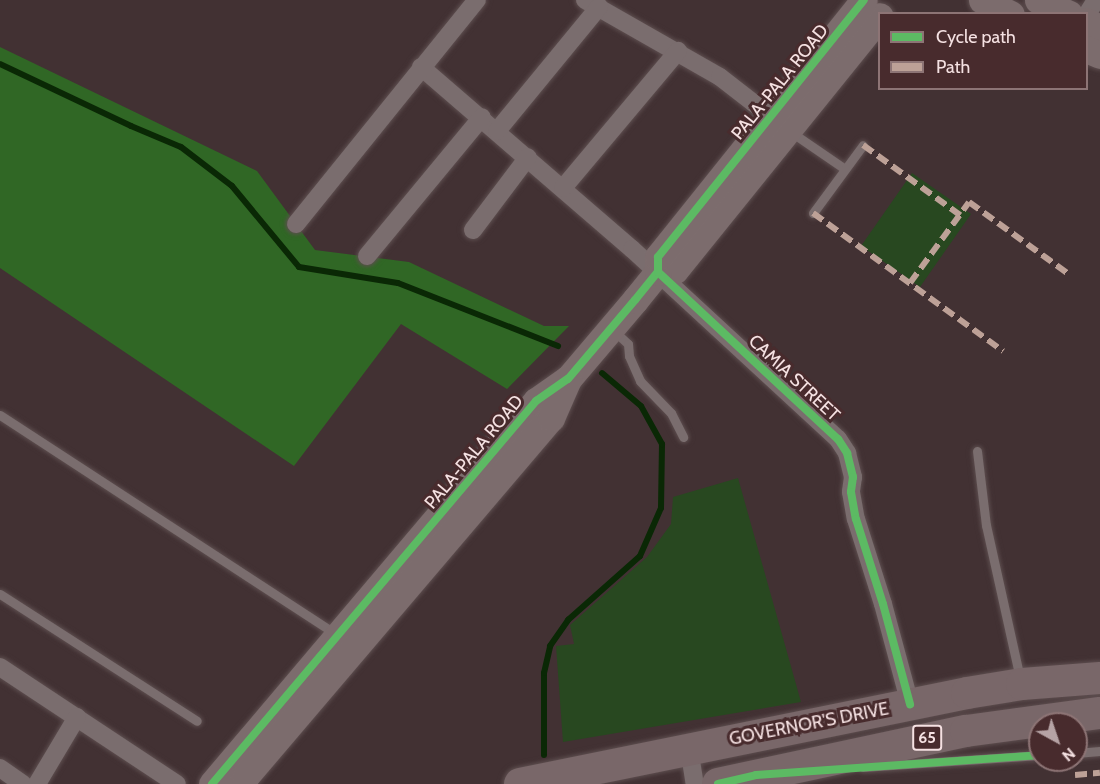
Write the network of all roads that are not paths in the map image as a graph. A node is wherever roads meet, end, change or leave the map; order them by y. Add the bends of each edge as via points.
1 (477, 0) edge
2 (864, 0) edge
3 (892, 0) edge
4 (982, 0) edge
5 (1038, 0) edge
6 (1096, 0) edge
7 (592, 4) edge
8 (882, 12) edge
9 (1007, 12) edge
10 (1065, 12) edge
11 (1088, 13) edge
12 (878, 17) edge
13 (678, 51) junction
14 (422, 67) junction
15 (482, 117) junction
16 (780, 124) junction
17 (497, 131) junction
18 (863, 145) dead end
19 (528, 158) junction
20 (845, 169) junction
21 (563, 188) junction
22 (813, 213) dead end
23 (296, 224) dead end
24 (472, 230) dead end
25 (367, 256) dead end
26 (658, 272) junction
27 (606, 334) junction
28 (568, 379) junction
29 (0, 415) edge
30 (683, 437) dead end
31 (977, 451) dead end
32 (0, 594) edge
33 (338, 635) junction
34 (0, 667) edge
35 (1100, 678) edge
36 (1022, 684) junction
37 (910, 704) junction
38 (1100, 713) edge
39 (77, 717) junction
40 (197, 721) dead end
41 (689, 748) junction
42 (1028, 756) edge
43 (0, 768) edge
44 (756, 775) junction
45 (233, 779) edge
46 (523, 783) edge
47 (23, 784) edge
48 (37, 784) edge
49 (177, 784) edge
50 (695, 784) edge
51 (718, 784) edge

1 - 14 street
2 - 16 main road, PALA-PALA ROAD
3 - 8 main road, PALA-PALA ROAD
4 - 9 main road
5 - 10 main road
6 - 11 street
7 - 13 street
7 - 17 street
12 - 16 main road, PALA-PALA ROAD
13 - 16 street via 720,77
13 - 21 street
14 - 15 street, CAMIA STREET
14 - 23 street
15 - 17 street, CAMIA STREET
15 - 25 street
16 - 20 lane
16 - 26 main road, PALA-PALA ROAD via 675,270
17 - 19 street, CAMIA STREET
18 - 20 lane
19 - 21 street, CAMIA STREET
19 - 24 street
20 - 22 lane
21 - 26 street, CAMIA STREET
26 - 27 main road, PALA-PALA ROAD
26 - 37 street, CAMIA STREET via 838,439 847,453 856,519
27 - 28 main road, PALA-PALA ROAD
27 - 30 lane via 628,344 640,381 670,413
28 - 33 main road, PALA-PALA ROAD via 536,401
28 - 45 main road, PALA-PALA ROAD via 551,418
29 - 33 lane
31 - 36 lane via 986,525
32 - 40 lane
33 - 45 main road, PALA-PALA ROAD
34 - 39 street
35 - 36 highway, GOVERNOR'S DRIVE / 65
36 - 37 highway, GOVERNOR'S DRIVE / 65
37 - 41 highway, GOVERNOR'S DRIVE / 65
38 - 44 highway, GOVERNOR'S DRIVE / 65 via 966,731
39 - 48 street
39 - 49 street
41 - 46 highway, GOVERNOR'S DRIVE / 65
41 - 50 street
42 - 44 lane
43 - 47 street
44 - 51 highway, GOVERNOR'S DRIVE / 65

